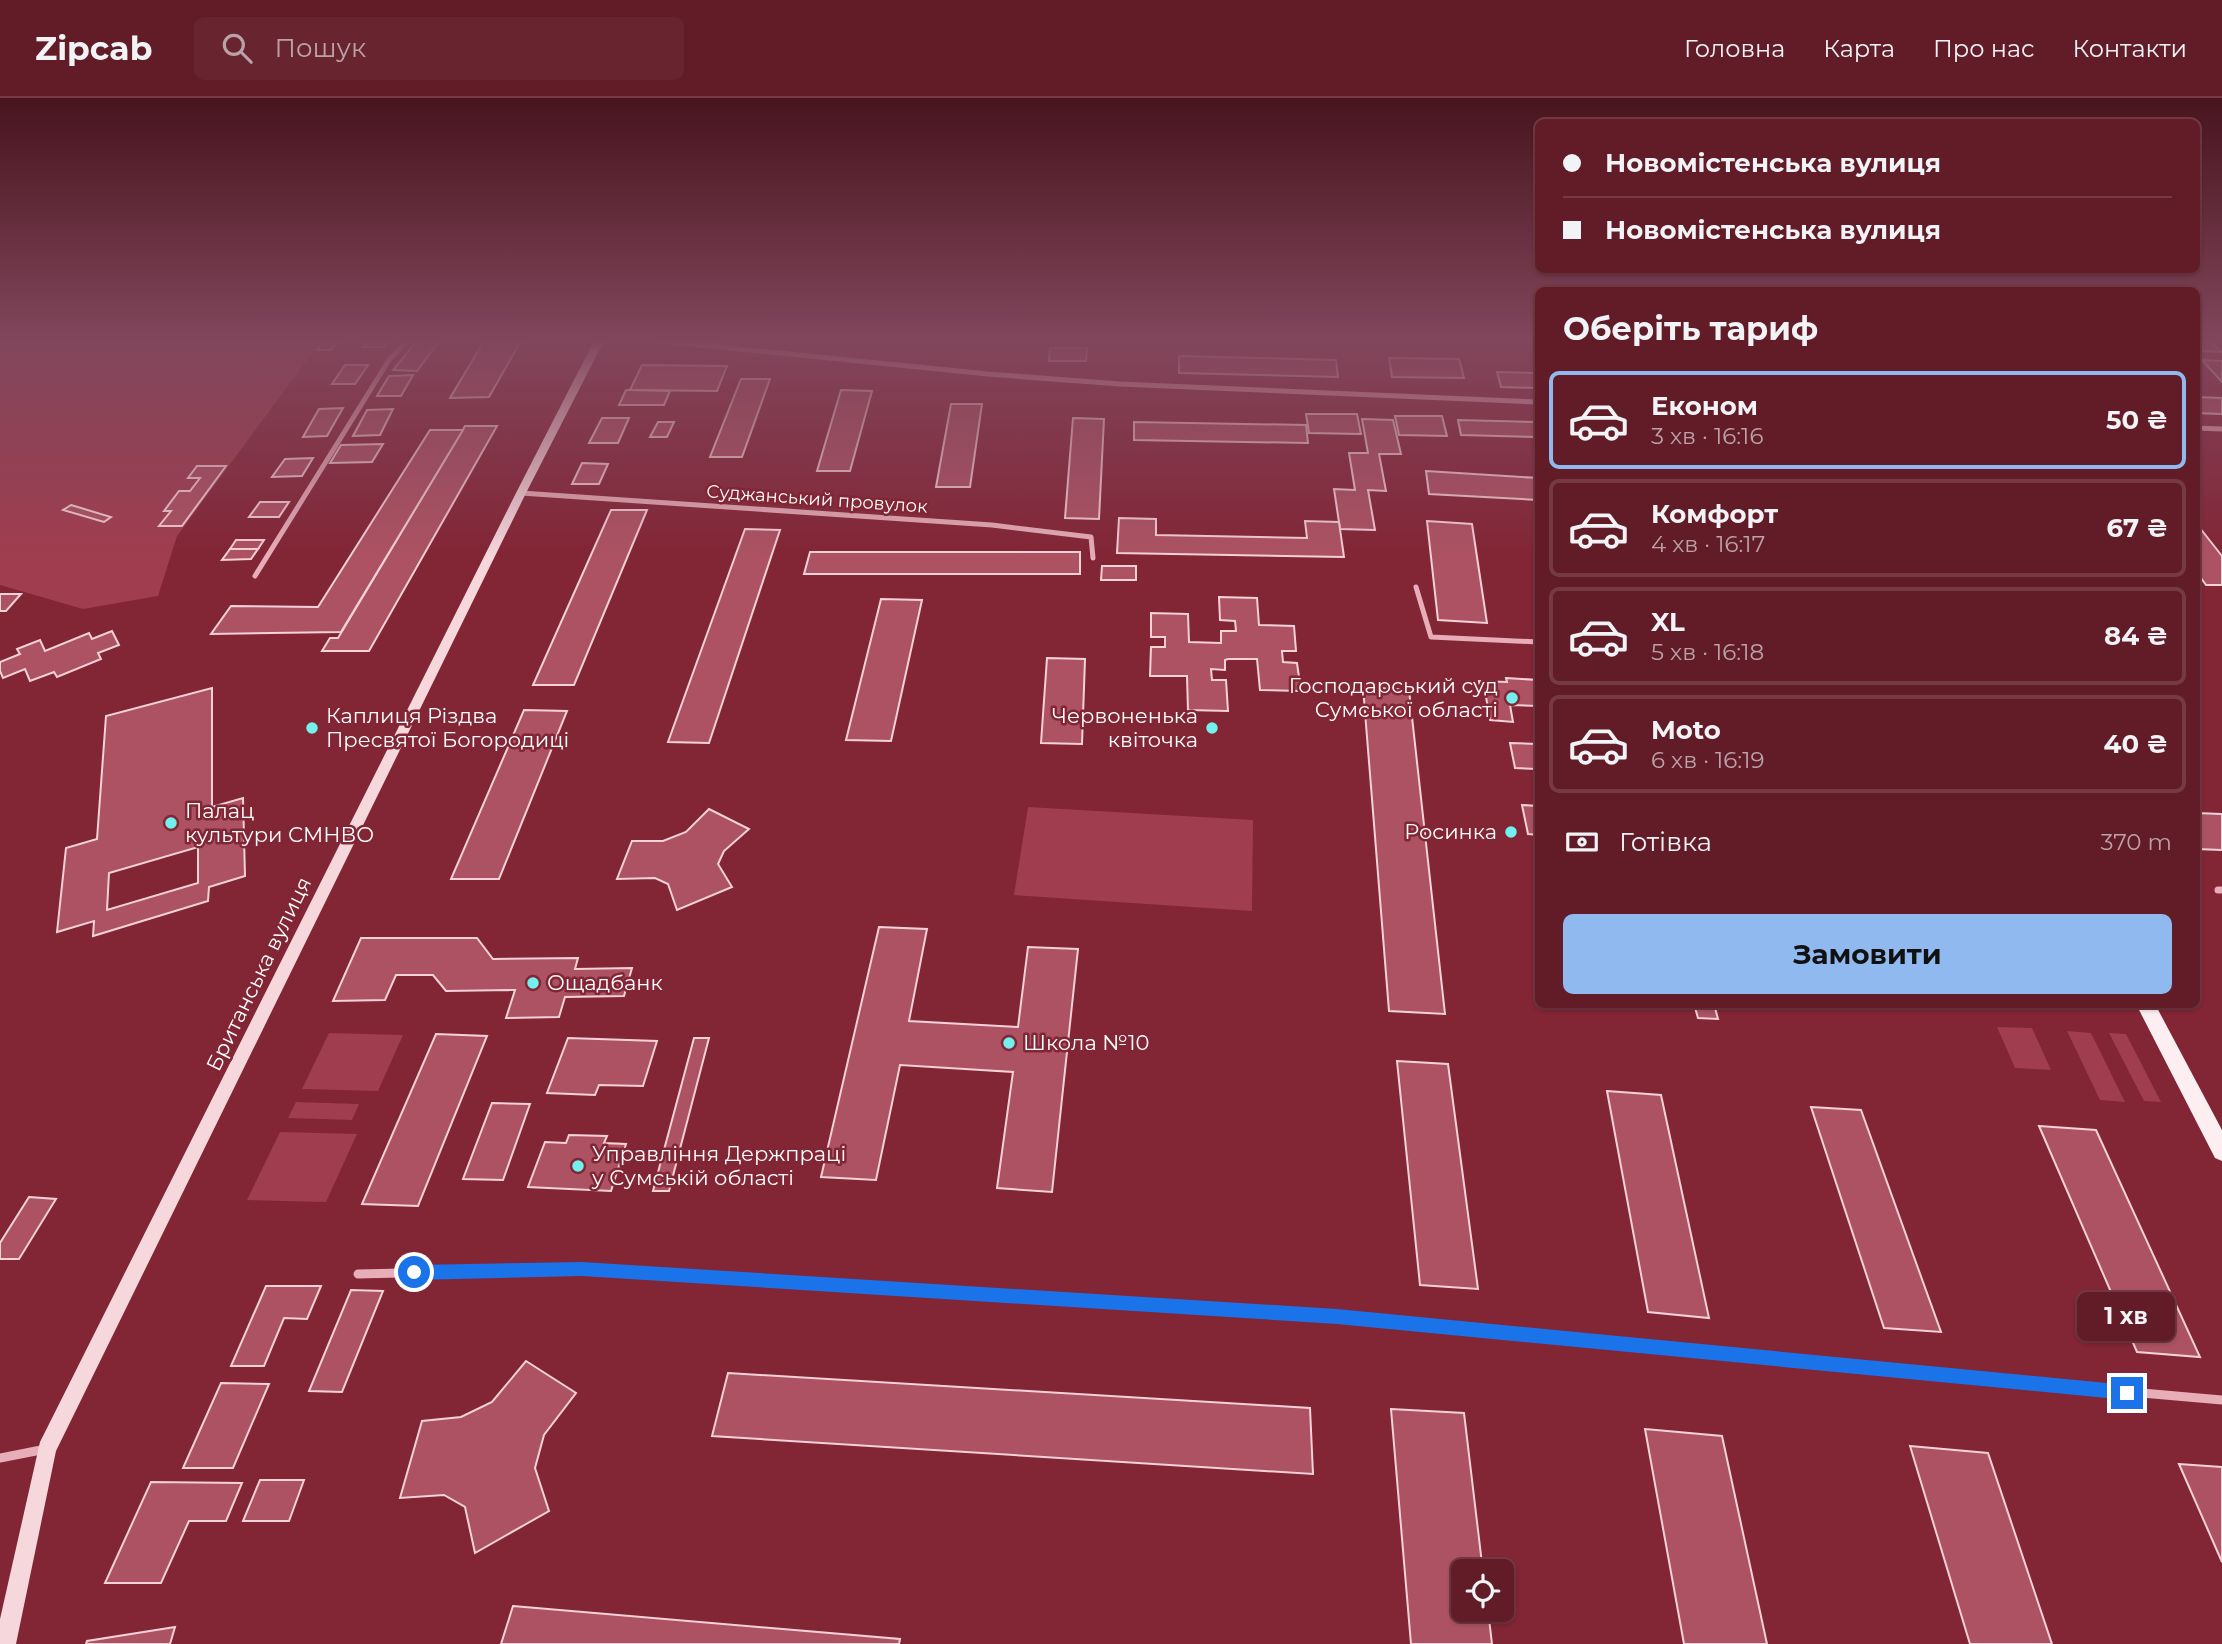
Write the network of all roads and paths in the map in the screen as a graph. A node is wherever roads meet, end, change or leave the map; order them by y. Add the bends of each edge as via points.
1 (356, 413) edge
2 (562, 413) edge
3 (2200, 428) edge
4 (2222, 429) edge
5 (520, 493) junction
6 (1093, 558) dead end
7 (255, 576) dead end
8 (1416, 587) dead end
9 (1535, 642) edge
10 (2147, 1008) edge
11 (2222, 1151) edge
12 (358, 1274) dead end
13 (2222, 1400) edge
14 (47, 1449) junction
15 (0, 1458) edge
16 (5, 1644) edge

1 - 7 street
2 - 5 main road, Британська вулиця
3 - 4 street
5 - 6 street, Суджанський провулок via 1016,528 1091,537
5 - 14 main road, Британська вулиця
8 - 9 street via 1431,637
10 - 11 main road
12 - 13 street via 582,1269 1337,1317
14 - 15 street
14 - 16 main road, Британська вулиця

